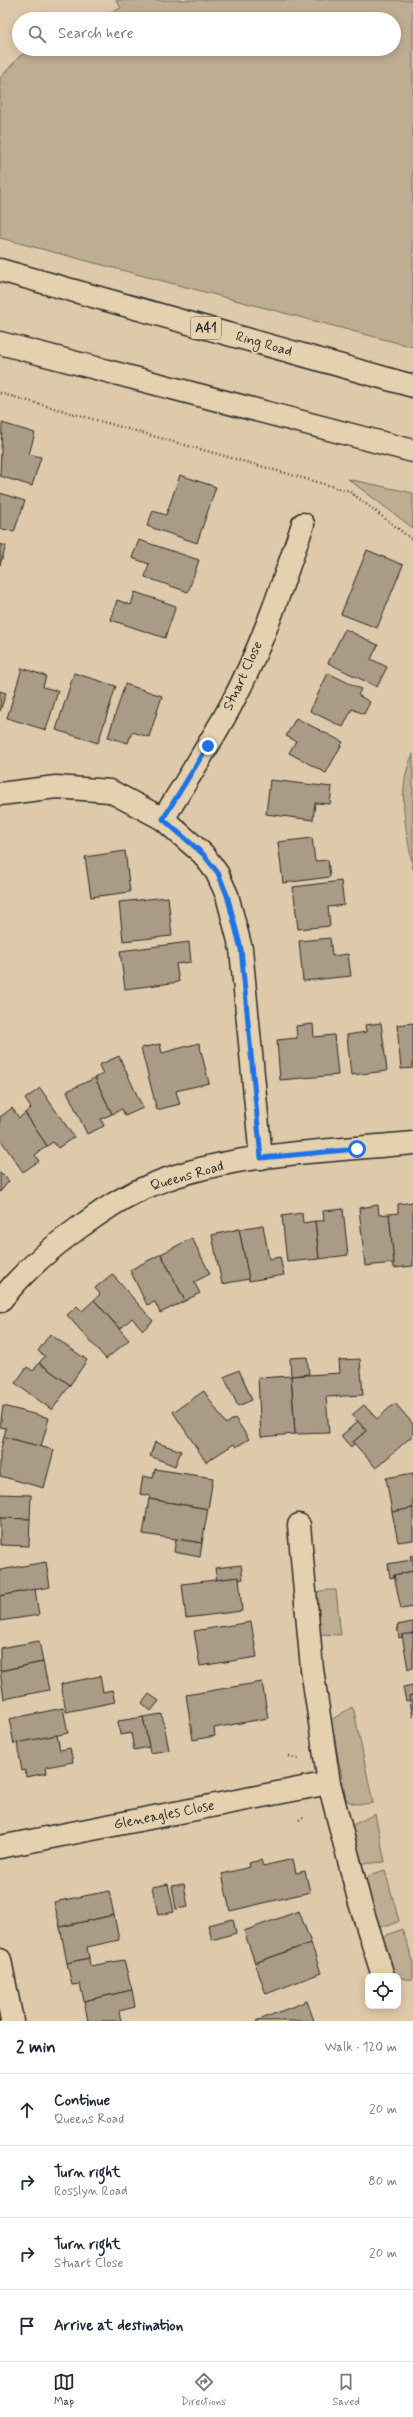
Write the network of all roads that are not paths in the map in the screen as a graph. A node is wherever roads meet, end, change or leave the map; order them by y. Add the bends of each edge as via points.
1 (0, 270) edge
2 (0, 343) edge
3 (413, 386) edge
4 (413, 450) edge
5 (302, 524) dead end
6 (0, 794) edge
7 (163, 819) junction
8 (413, 1143) edge
9 (261, 1158) junction
10 (0, 1301) edge
11 (299, 1525) dead end
12 (329, 1783) junction
13 (0, 1847) edge
14 (0, 1960) edge
15 (382, 1973) edge
16 (12, 2021) edge

1 - 3 main road, Ring Road / A41
2 - 4 main road
5 - 7 main road, Stuart Close via 279,594 249,667 212,740
6 - 7 main road via 56,787 110,791
7 - 9 main road via 203,854 218,873 227,895 241,949
8 - 9 main road, Queens Road
9 - 10 main road, Queens Road via 201,1170 141,1190 104,1210 34,1262
11 - 12 main road via 312,1669
12 - 13 main road, Gleneagles Close
12 - 15 main road via 360,1903
14 - 16 main road

